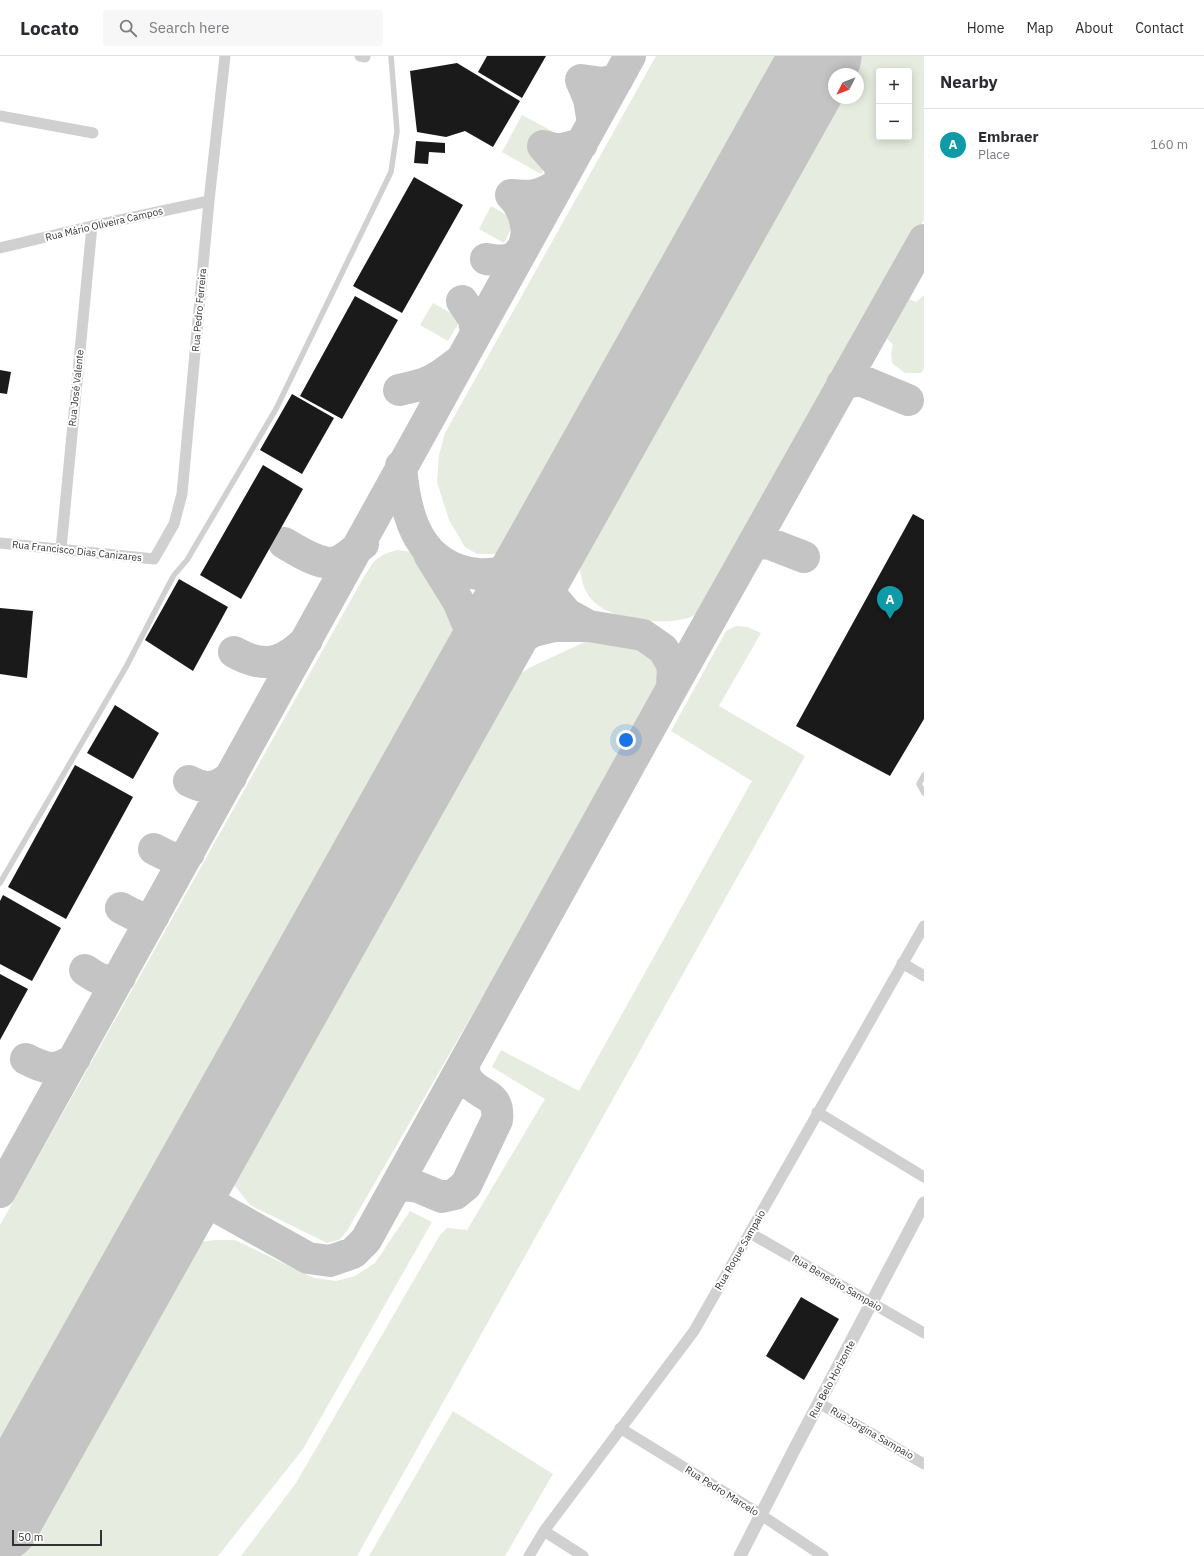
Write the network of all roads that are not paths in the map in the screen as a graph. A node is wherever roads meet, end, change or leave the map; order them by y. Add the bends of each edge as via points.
1 (225, 56) edge
2 (390, 56) edge
3 (0, 116) edge
4 (93, 133) dead end
5 (209, 201) junction
6 (92, 226) junction
7 (0, 248) edge
8 (0, 543) edge
9 (61, 549) junction
10 (154, 558) joint
11 (924, 774) edge
12 (924, 793) edge
13 (0, 883) edge
14 (924, 926) edge
15 (902, 963) junction
16 (924, 976) edge
17 (817, 1112) junction
18 (924, 1177) edge
19 (924, 1203) edge
20 (750, 1233) junction
21 (872, 1303) junction
22 (924, 1333) edge
23 (819, 1403) junction
24 (620, 1428) junction
25 (924, 1464) edge
26 (762, 1516) junction
27 (544, 1532) junction
28 (529, 1556) edge
29 (583, 1556) edge
30 (740, 1556) edge
31 (823, 1556) edge

1 - 5 street, Rua Pedro Ferreira
2 - 13 lane via 397,131 391,172 276,409 187,560 170,582 126,667
3 - 4 street
5 - 6 street, Rua Mário Oliveira Campos
5 - 10 street, Rua Pedro Ferreira via 182,494 174,524
6 - 7 street, Rua Mário Oliveira Campos
6 - 9 street, Rua José Valente
8 - 9 street, Rua Francisco Dias Canizares
9 - 10 street, Rua Francisco Dias Canizares
11 - 12 lane via 918,784
14 - 15 street, Rua Roque Sampaio
15 - 16 street
15 - 17 street, Rua Roque Sampaio
17 - 18 street
17 - 20 street, Rua Roque Sampaio
19 - 21 street, Rua Belo Horizonte
20 - 21 street, Rua Benedito Sampaio
20 - 24 street, Rua Roque Sampaio via 694,1331
21 - 22 street, Rua Benedito Sampaio
21 - 23 street, Rua Belo Horizonte
23 - 25 street, Rua Jorgina Sampaio
23 - 26 street, Rua Belo Horizonte
24 - 26 street, Rua Pedro Marcelo
24 - 27 street, Rua Roque Sampaio
26 - 30 street, Rua Belo Horizonte
26 - 31 street, Rua Pedro Marcelo
27 - 28 street, Rua Roque Sampaio
27 - 29 street

